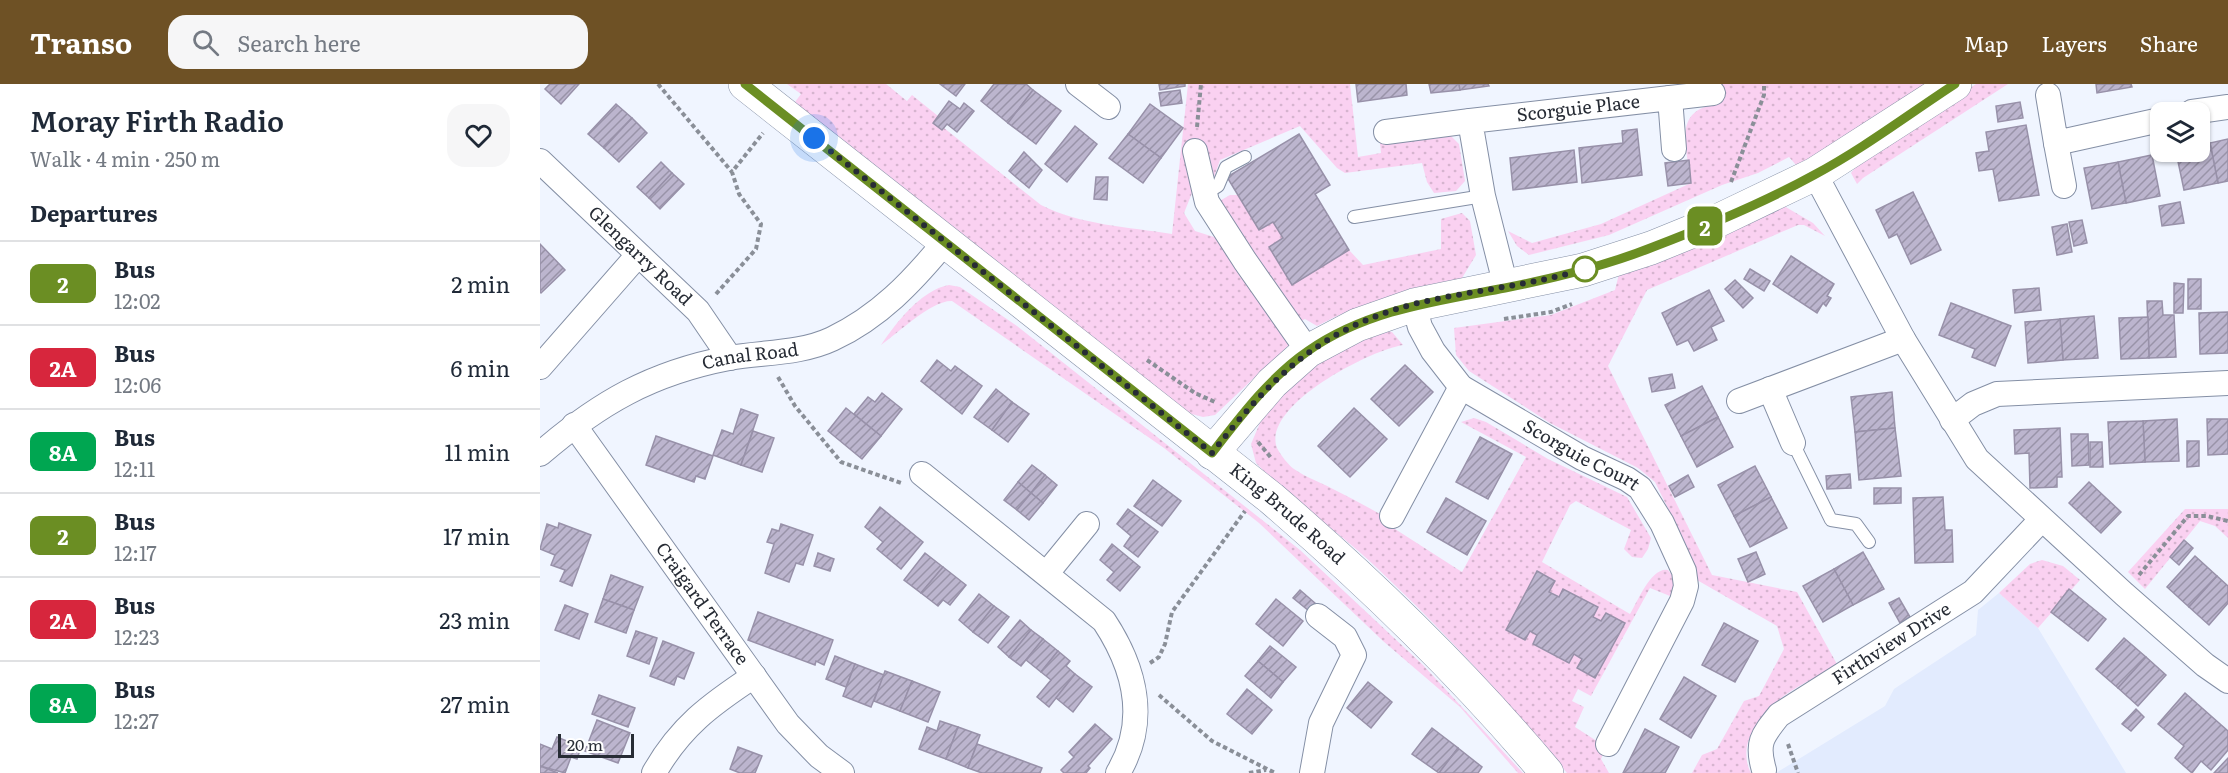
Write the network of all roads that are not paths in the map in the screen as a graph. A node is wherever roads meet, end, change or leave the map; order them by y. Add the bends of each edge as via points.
1 (745, 84) edge
2 (1078, 84) edge
3 (1955, 84) edge
4 (1713, 93) dead end
5 (2048, 95) dead end
6 (1670, 98) junction
7 (1108, 107) dead end
8 (2228, 107) edge
9 (2210, 110) edge
10 (1470, 121) junction
11 (2150, 122) edge
12 (1386, 132) dead end
13 (2056, 143) junction
14 (1674, 149) dead end
15 (1196, 151) road end
16 (1245, 157) dead end
17 (540, 160) edge
18 (1815, 174) junction
19 (2064, 186) dead end
20 (1205, 194) junction
21 (1482, 196) junction
22 (1354, 217) dead end
23 (945, 242) junction
24 (638, 255) junction
25 (1506, 287) junction
26 (1414, 304) junction
27 (1903, 339) junction
28 (1308, 351) junction
29 (730, 358) junction
30 (540, 367) edge
31 (2228, 383) edge
32 (1461, 387) junction
33 (1770, 389) junction
34 (1739, 401) dead end
35 (1952, 420) junction
36 (574, 425) junction
37 (1793, 443) joint
38 (1212, 453) junction
39 (540, 454) edge
40 (922, 474) road end
41 (1392, 516) dead end
42 (2041, 520) junction
43 (1087, 524) dead end
44 (1869, 542) dead end
45 (1047, 573) junction
46 (1318, 616) dead end
47 (754, 675) junction
48 (2228, 681) edge
49 (1608, 744) dead end
50 (1765, 772) edge
51 (654, 773) edge
52 (842, 773) edge
53 (1118, 773) edge
54 (1312, 773) edge
55 (1547, 773) edge

1 - 23 street, King Brude Road
2 - 7 street
3 - 18 street
4 - 6 street, Scorguie Place
5 - 13 street
6 - 10 street, Scorguie Place
6 - 14 street
8 - 9 street
10 - 12 street, Scorguie Place
10 - 21 street
11 - 13 street
13 - 19 street
15 - 20 street
16 - 20 lane via 1226,167 1218,186
17 - 24 street, Glengarry Road
18 - 25 street via 1651,248 1583,270
18 - 27 street
20 - 28 street via 1245,261
21 - 22 lane
21 - 25 street
23 - 29 street, Canal Road via 889,304 862,323 800,349
23 - 38 street, King Brude Road
24 - 29 street, Glengarry Road via 698,311
24 - 30 street
25 - 26 street
26 - 28 street via 1357,325
26 - 32 street, Scorguie Court via 1420,327 1433,351
27 - 33 street
27 - 35 street
28 - 38 street via 1272,383
29 - 36 street, Canal Road via 647,381
31 - 35 street via 1997,394 1973,404
32 - 41 street
32 - 49 street, Scorguie Court via 1640,488 1684,570 1686,586 1682,601
33 - 34 street
33 - 37 street
35 - 42 street via 1977,459
36 - 39 street, Canal Road
36 - 47 street, Craigard Terrace
37 - 44 lane via 1831,520 1856,524
38 - 55 street, King Brude Road via 1315,536 1414,627
40 - 45 street
42 - 48 street
42 - 50 street, Firthview Drive via 1973,592 1779,715 1764,734 1759,752
43 - 45 street
45 - 53 street via 1104,621 1121,647 1135,686 1134,728
46 - 54 street via 1345,637 1354,655 1321,723
47 - 51 street via 688,724
47 - 52 street, Craigard Terrace via 788,724

